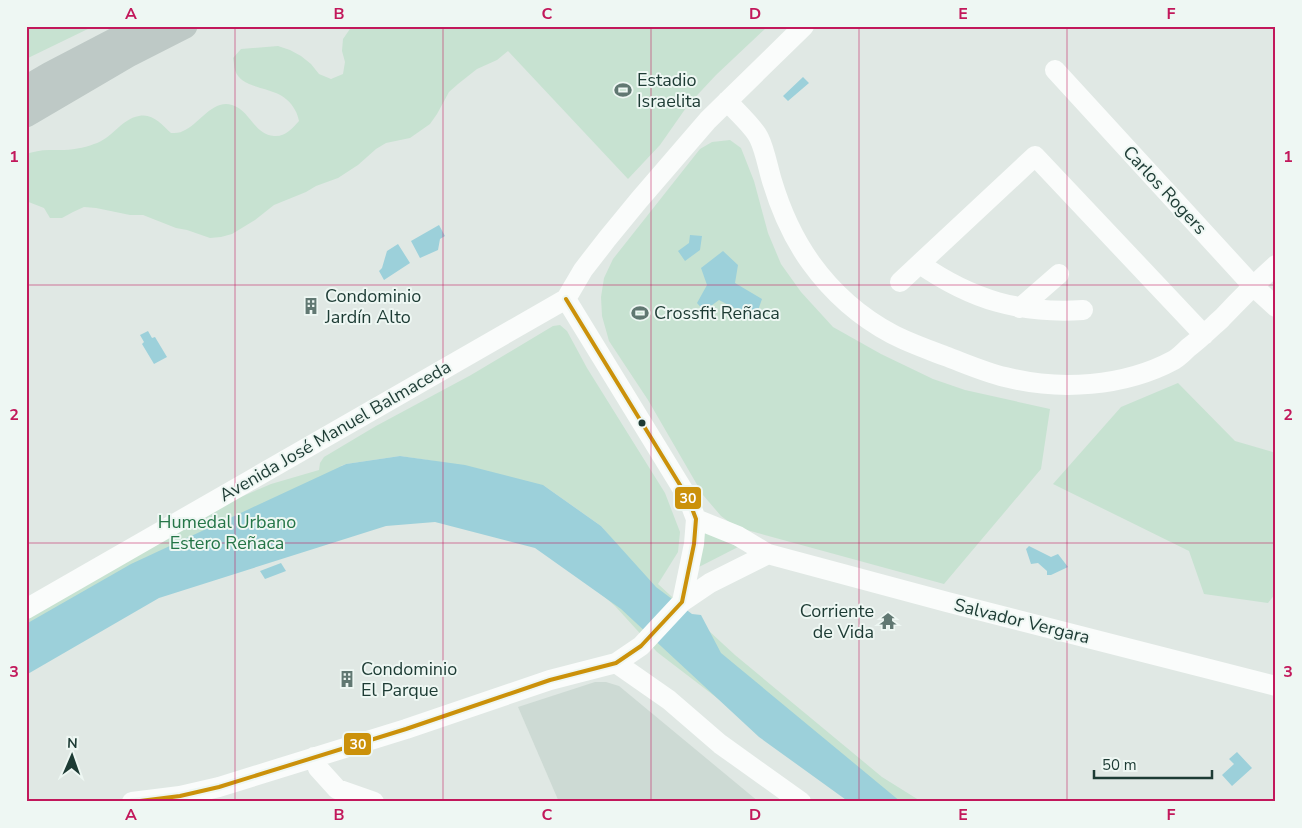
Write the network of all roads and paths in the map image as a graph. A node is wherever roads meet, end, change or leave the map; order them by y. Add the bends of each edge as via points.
1 (142, 26) edge
2 (185, 26) edge
3 (804, 26) edge
4 (1055, 70) dead end
5 (743, 85) junction
6 (26, 88) edge
7 (727, 102) junction
8 (26, 115) edge
9 (708, 120) junction
10 (759, 138) junction
11 (920, 264) junction
12 (1276, 265) edge
13 (1059, 274) dead end
14 (900, 282) dead end
15 (1253, 286) junction
16 (566, 298) junction
17 (1276, 307) edge
18 (1020, 308) junction
19 (1083, 310) dead end
20 (1204, 335) junction
21 (696, 520) junction
22 (768, 554) junction
23 (677, 606) junction
24 (26, 609) edge
25 (616, 663) junction
26 (1276, 686) edge
27 (314, 757) junction
28 (132, 802) edge
29 (374, 802) edge
30 (801, 802) edge

1 - 6 main road
2 - 8 main road
3 - 5 street
4 - 15 street, Carlos Rogers
5 - 7 street
5 - 10 street via 746,108
7 - 9 street
7 - 10 street
9 - 10 street via 729,120
9 - 16 street via 607,239
10 - 20 street via 782,210 811,264 856,310 913,343 1004,377 1065,385 1109,381 1154,369 1175,359
11 - 14 street
11 - 18 street via 964,290
11 - 20 street via 1035,156
12 - 15 street
13 - 18 street
15 - 17 street, Carlos Rogers
15 - 20 street
16 - 21 street via 688,498
16 - 24 street, Avenida José Manuel Balmaceda
18 - 19 street
21 - 22 street, Salvador Vergara via 738,536
21 - 23 street via 694,544
22 - 23 street via 710,583
22 - 26 street, Salvador Vergara
23 - 25 street via 641,646
25 - 27 street via 550,680
25 - 30 street
27 - 28 street via 197,793
27 - 29 street via 318,768 337,789

